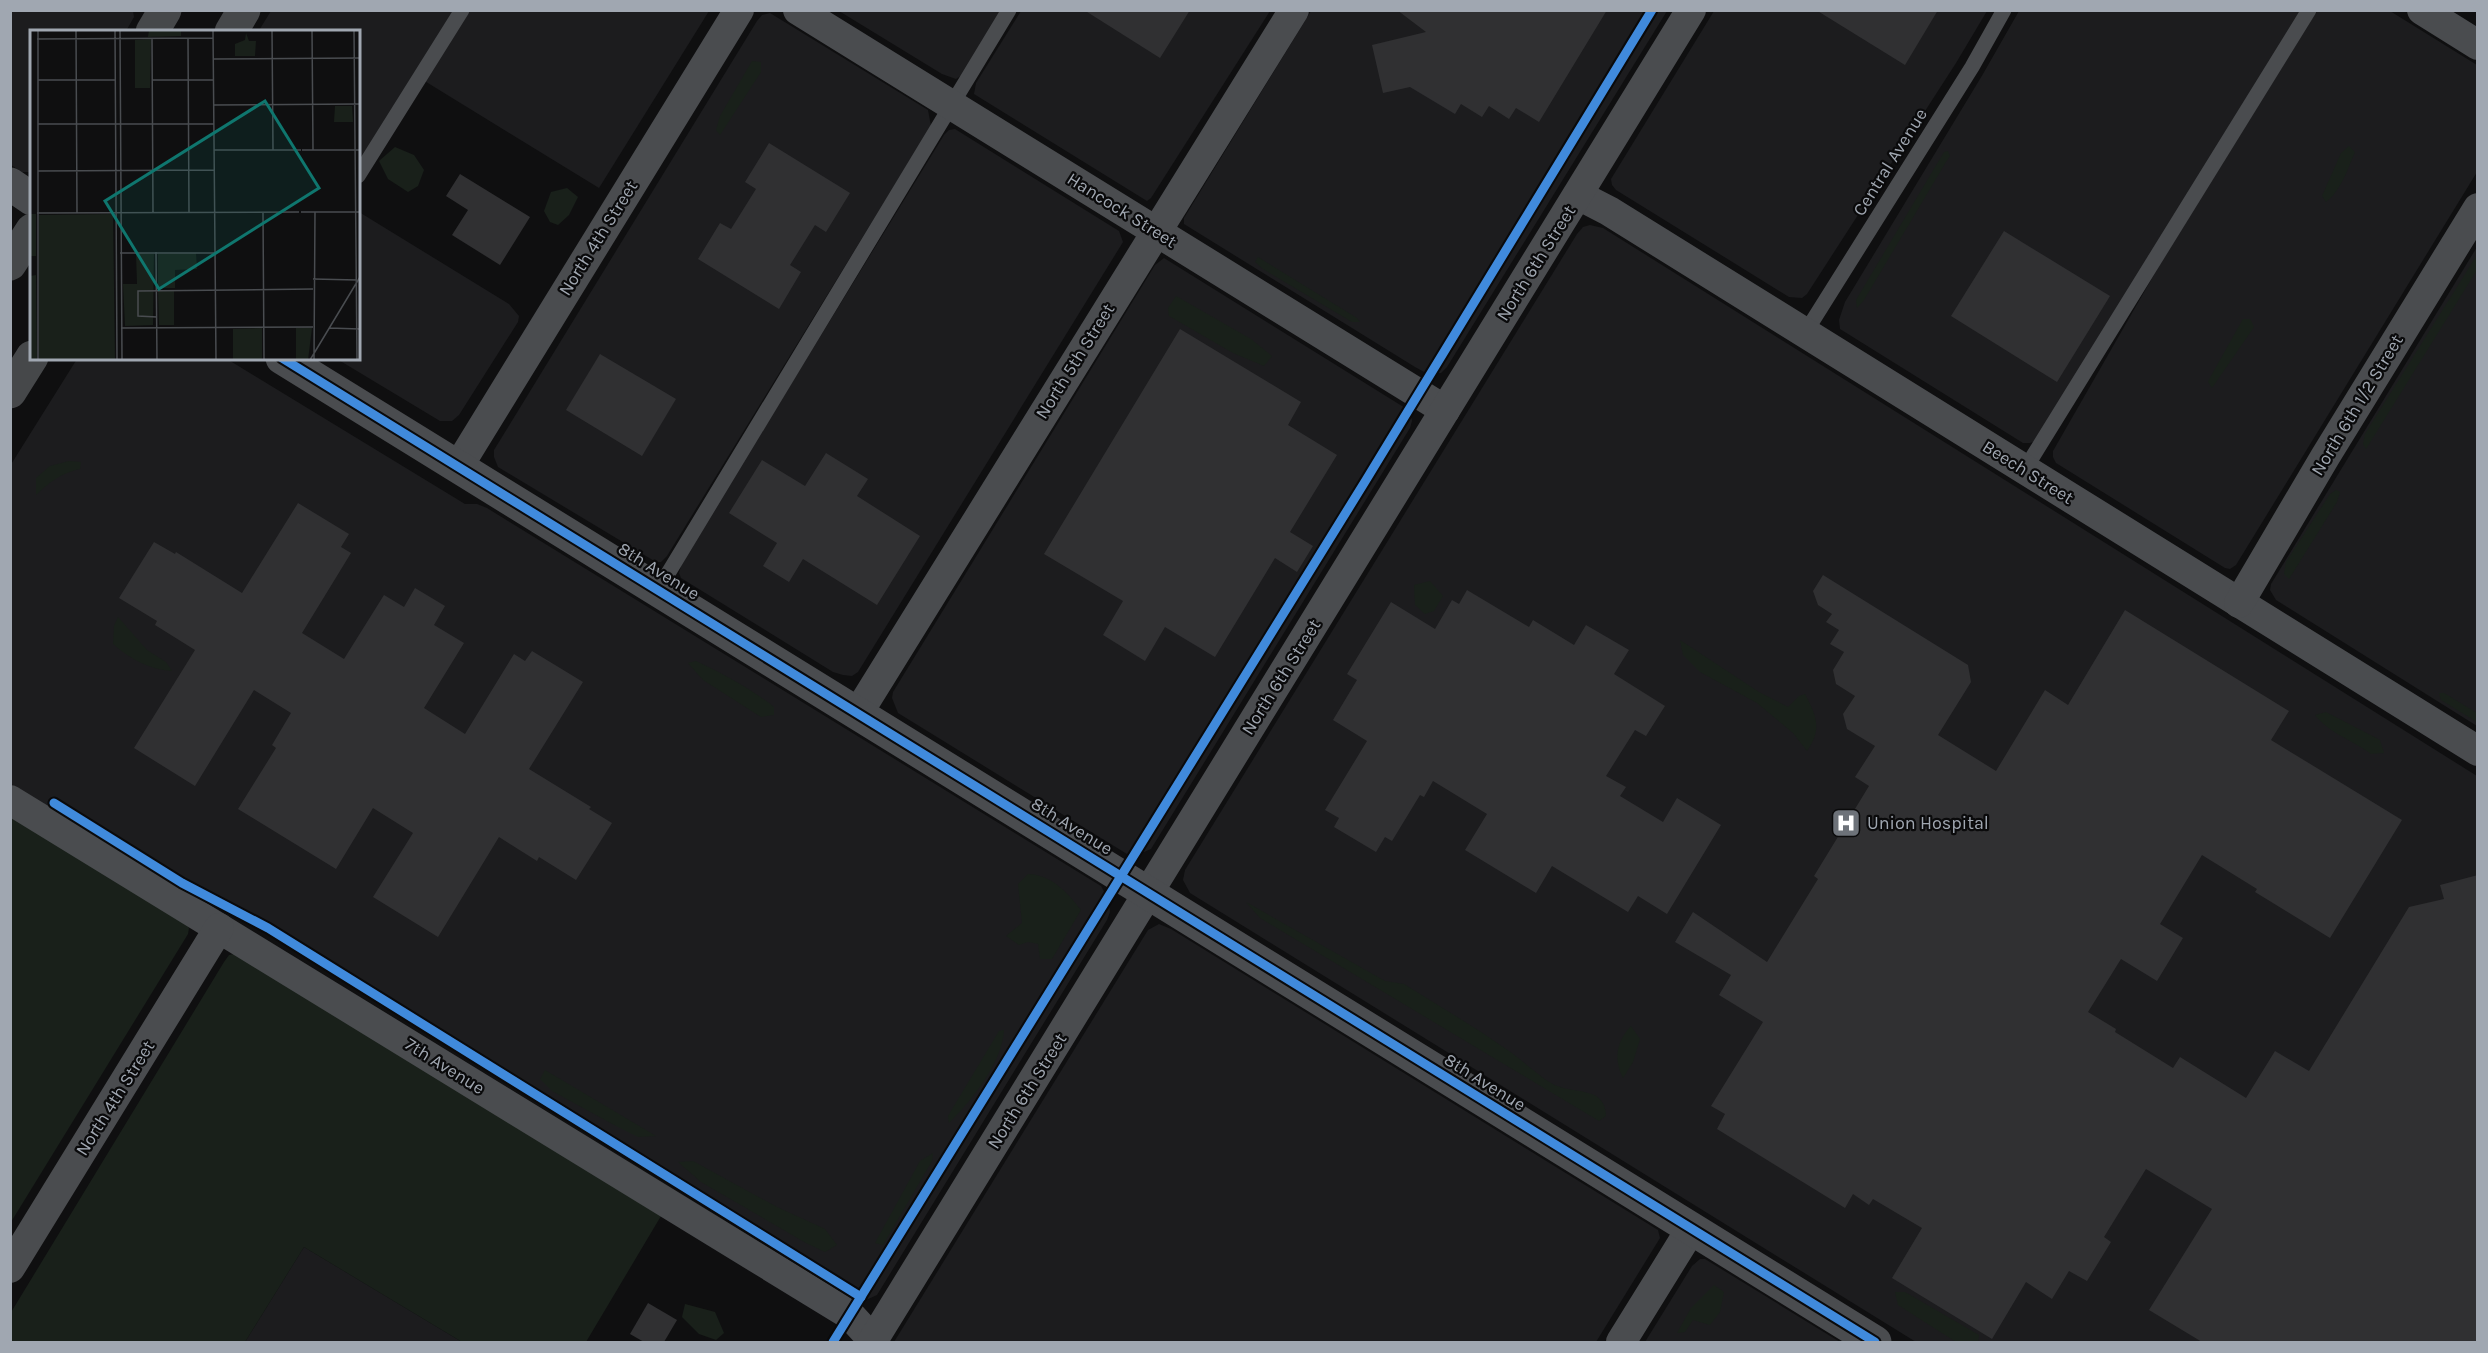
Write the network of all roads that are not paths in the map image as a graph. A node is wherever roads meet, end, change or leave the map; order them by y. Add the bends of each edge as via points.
1 (244, 10) edge
2 (462, 10) edge
3 (739, 10) edge
4 (798, 10) edge
5 (1010, 10) edge
6 (1294, 10) edge
7 (1691, 10) edge
8 (2004, 10) edge
9 (2309, 10) edge
10 (2422, 10) edge
11 (232, 30) edge
12 (2478, 45) edge
13 (952, 105) junction
14 (360, 173) edge
15 (10, 184) edge
16 (1578, 195) junction
17 (30, 198) edge
18 (2478, 208) edge
19 (1156, 231) junction
20 (30, 233) edge
21 (10, 264) edge
22 (1806, 333) junction
23 (30, 360) edge
24 (285, 360) edge
25 (10, 392) edge
26 (1445, 410) junction
27 (458, 467) junction
28 (2025, 469) junction
29 (658, 590) junction
30 (2240, 603) junction
31 (858, 713) junction
32 (2478, 751) edge
33 (10, 800) edge
34 (1149, 893) junction
35 (219, 928) junction
36 (1691, 1228) junction
37 (10, 1268) edge
38 (872, 1341) edge
39 (1620, 1342) edge
40 (1875, 1342) edge

1 - 11 highway
2 - 14 lane
3 - 27 street, North 4th Street
4 - 13 street, Hancock Street
5 - 13 lane
6 - 19 street, North 5th Street
7 - 16 street, North 6th Street
8 - 22 lane, Central Avenue
9 - 28 lane
10 - 12 street
13 - 19 street, Hancock Street
13 - 29 lane
15 - 17 street
16 - 22 street, Beech Street
16 - 26 street, North 6th Street
18 - 30 street, North 6th 1/2 Street
19 - 26 street, Hancock Street
19 - 31 street, North 5th Street
20 - 21 highway
22 - 28 street, Beech Street
23 - 25 highway
24 - 27 street, 8th Avenue
26 - 34 street, North 6th Street
27 - 29 street, 8th Avenue
28 - 30 street, Beech Street
29 - 31 street, 8th Avenue
30 - 32 street, Beech Street
31 - 34 street, 8th Avenue
33 - 35 street, 7th Avenue
34 - 36 street, 8th Avenue
34 - 38 street, North 6th Street
35 - 37 street, North 4th Street
35 - 38 street, 7th Avenue via 850,1315
36 - 39 street
36 - 40 street, 8th Avenue

